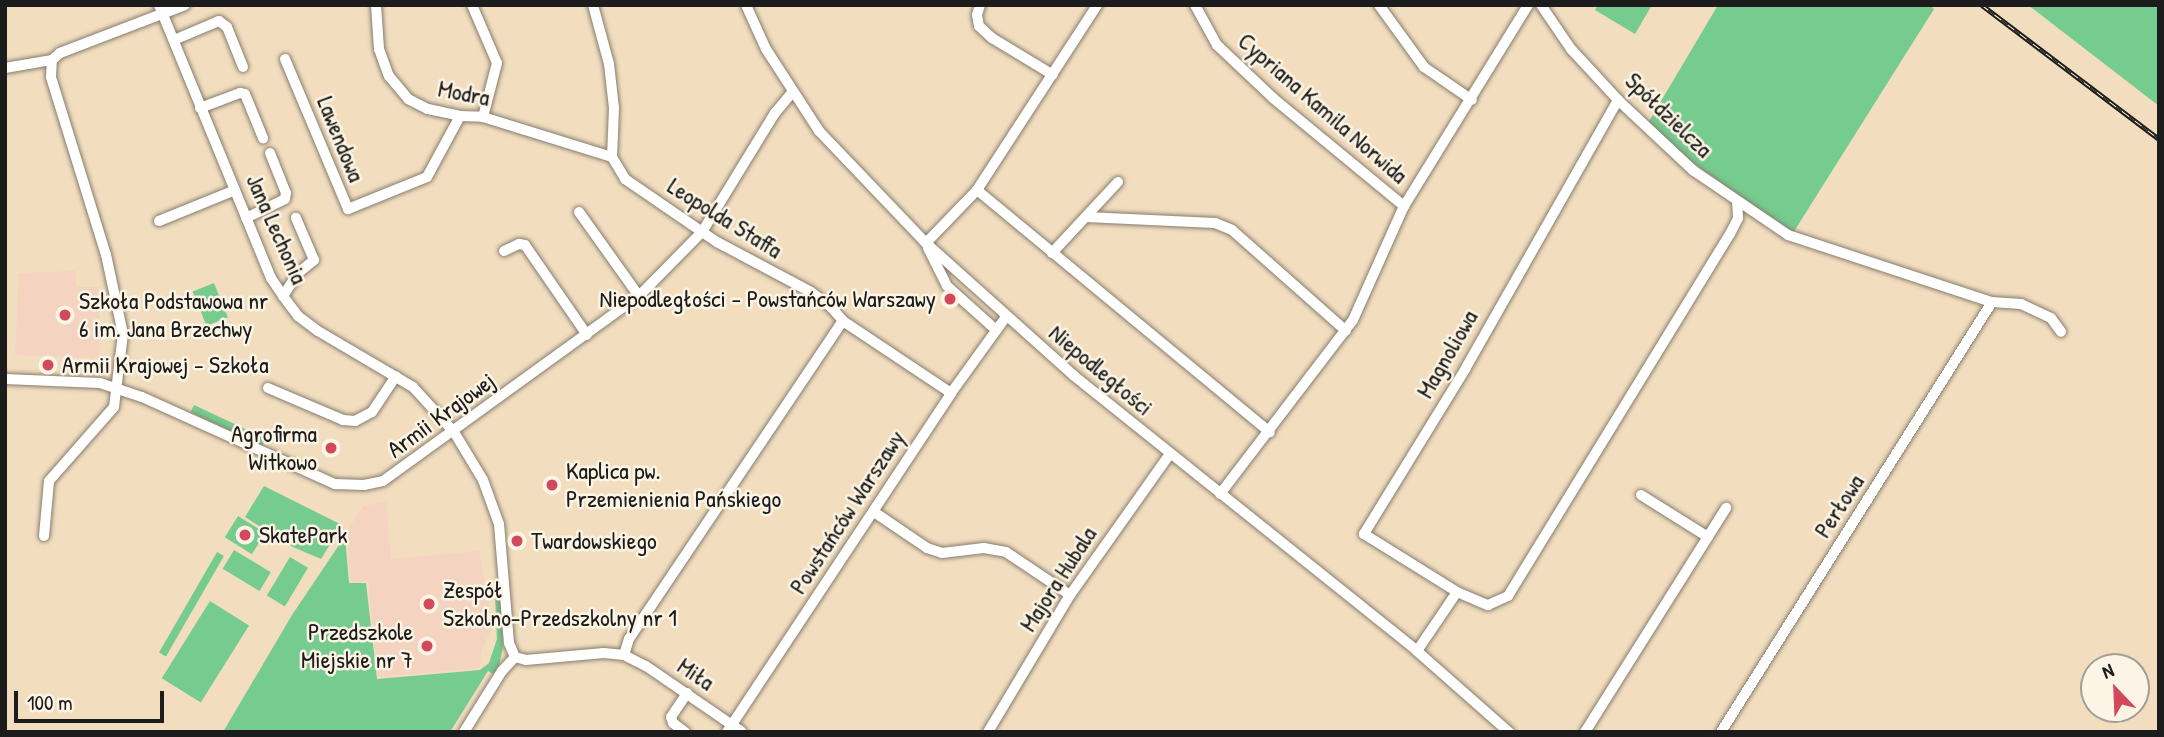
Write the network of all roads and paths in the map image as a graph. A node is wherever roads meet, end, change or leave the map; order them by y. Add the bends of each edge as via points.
1 (185, 5) edge
2 (376, 5) edge
3 (472, 5) edge
4 (593, 5) edge
5 (746, 5) edge
6 (980, 5) edge
7 (1097, 5) edge
8 (1195, 5) edge
9 (1379, 5) edge
10 (1528, 5) edge
11 (1541, 5) edge
12 (161, 10) edge
13 (174, 40) junction
14 (285, 59) dead end
15 (52, 60) junction
16 (243, 67) dead end
17 (5, 68) edge
18 (1052, 75) junction
19 (792, 93) junction
20 (1472, 100) junction
21 (1618, 100) junction
22 (200, 108) junction
23 (460, 116) junction
24 (484, 117) junction
25 (263, 138) dead end
26 (270, 153) dead end
27 (611, 157) junction
28 (1118, 182) dead end
29 (235, 190) junction
30 (977, 190) junction
31 (1737, 201) junction
32 (1404, 206) junction
33 (579, 212) dead end
34 (1086, 217) junction
35 (246, 218) junction
36 (296, 218) dead end
37 (159, 221) dead end
38 (702, 232) junction
39 (926, 243) junction
40 (504, 251) dead end
41 (1052, 253) junction
42 (282, 296) junction
43 (639, 296) junction
44 (1992, 302) junction
45 (1006, 318) junction
46 (843, 321) junction
47 (996, 330) junction
48 (1346, 331) junction
49 (2061, 332) dead end
50 (587, 335) junction
51 (396, 376) junction
52 (5, 379) edge
53 (118, 388) junction
54 (268, 388) dead end
55 (951, 393) junction
56 (454, 432) junction
57 (1270, 432) junction
58 (1170, 455) junction
59 (1220, 494) junction
60 (1641, 495) dead end
61 (1727, 508) dead end
62 (874, 512) junction
63 (44, 536) dead end
64 (1708, 537) junction
65 (1457, 592) junction
66 (1070, 595) junction
67 (1417, 651) junction
68 (624, 655) junction
69 (515, 657) junction
70 (687, 693) junction
71 (729, 728) edge
72 (464, 732) edge
73 (685, 732) edge
74 (742, 732) edge
75 (988, 732) edge
76 (1509, 732) edge
77 (1585, 732) edge
78 (1721, 732) edge

1 - 12 street
2 - 23 street, Modra via 379,49 389,76 408,99
3 - 24 street via 497,63
4 - 27 street via 609,64 614,108
5 - 19 street, Niepodległości
6 - 18 street via 976,15 979,26
7 - 18 street
8 - 32 street, Cypriana Kamila Norwida via 1217,45
9 - 20 street via 1424,67
10 - 20 street
11 - 21 street, Spółdzielcza via 1571,49
12 - 13 street, Jana Lechonia
12 - 15 street
13 - 16 street via 219,21 227,27
13 - 22 street, Jana Lechonia
14 - 23 street, Lawendowa via 348,209 426,177
15 - 17 street
15 - 53 street via 51,77 121,312
18 - 30 street
19 - 38 street, Armii Krajowej
19 - 39 street, Niepodległości via 840,155
20 - 32 street
21 - 31 street, Spółdzielcza via 1694,171
21 - 65 street, Magnoliowa via 1466,368 1364,534
22 - 25 street via 245,94
22 - 29 street, Jana Lechonia
23 - 24 street, Modra
24 - 27 street, Modra
26 - 35 street via 285,199
27 - 38 street, Leopolda Staffa via 625,179
28 - 34 street
29 - 35 street, Jana Lechonia
29 - 37 street
30 - 39 street
30 - 41 street
31 - 44 street, Spółdzielcza via 1788,235
31 - 65 street, Magnoliowa via 1738,218 1730,234 1508,596 1488,604
32 - 48 street
33 - 43 street
34 - 41 street
34 - 48 street via 1215,223 1232,230
35 - 42 street, Jana Lechonia
36 - 42 street via 314,260
38 - 43 street, Armii Krajowej
38 - 46 street, Leopolda Staffa via 811,292
39 - 45 street, Niepodległości
39 - 47 street via 947,286
40 - 50 street via 525,245
41 - 57 street
42 - 51 street, Jana Lechonia via 318,331
43 - 50 street, Armii Krajowej
44 - 49 street, Spółdzielcza via 2021,304 2051,318
44 - 78 street, Perłowa
45 - 47 street, Powstańców Warszawy
45 - 58 street, Niepodległości
46 - 55 street, Leopolda Staffa
46 - 68 street via 628,639
47 - 55 street, Powstańców Warszawy
48 - 57 street
50 - 56 street, Armii Krajowej
51 - 54 street via 372,412 355,421
51 - 56 street, Jana Lechonia via 422,395
52 - 53 street, Armii Krajowej via 100,383
53 - 56 street, Armii Krajowej via 335,484 383,481
53 - 63 street via 106,420 49,481
55 - 62 street, Powstańców Warszawy
56 - 69 street, Jana Lechonia via 495,508 509,643
57 - 59 street
58 - 59 street, Niepodległości
58 - 66 street, Majora Hubala
59 - 67 street, Niepodległości
60 - 64 street
61 - 64 street
62 - 66 street via 927,548 943,553 984,548 1006,552
62 - 71 street, Powstańców Warszawy
64 - 77 street
65 - 67 street
66 - 75 street, Majora Hubala
67 - 76 street, Niepodległości
68 - 69 street
68 - 70 street, Miła
69 - 72 street
70 - 71 street, Miła
70 - 73 street via 671,717
71 - 74 street, Miła

